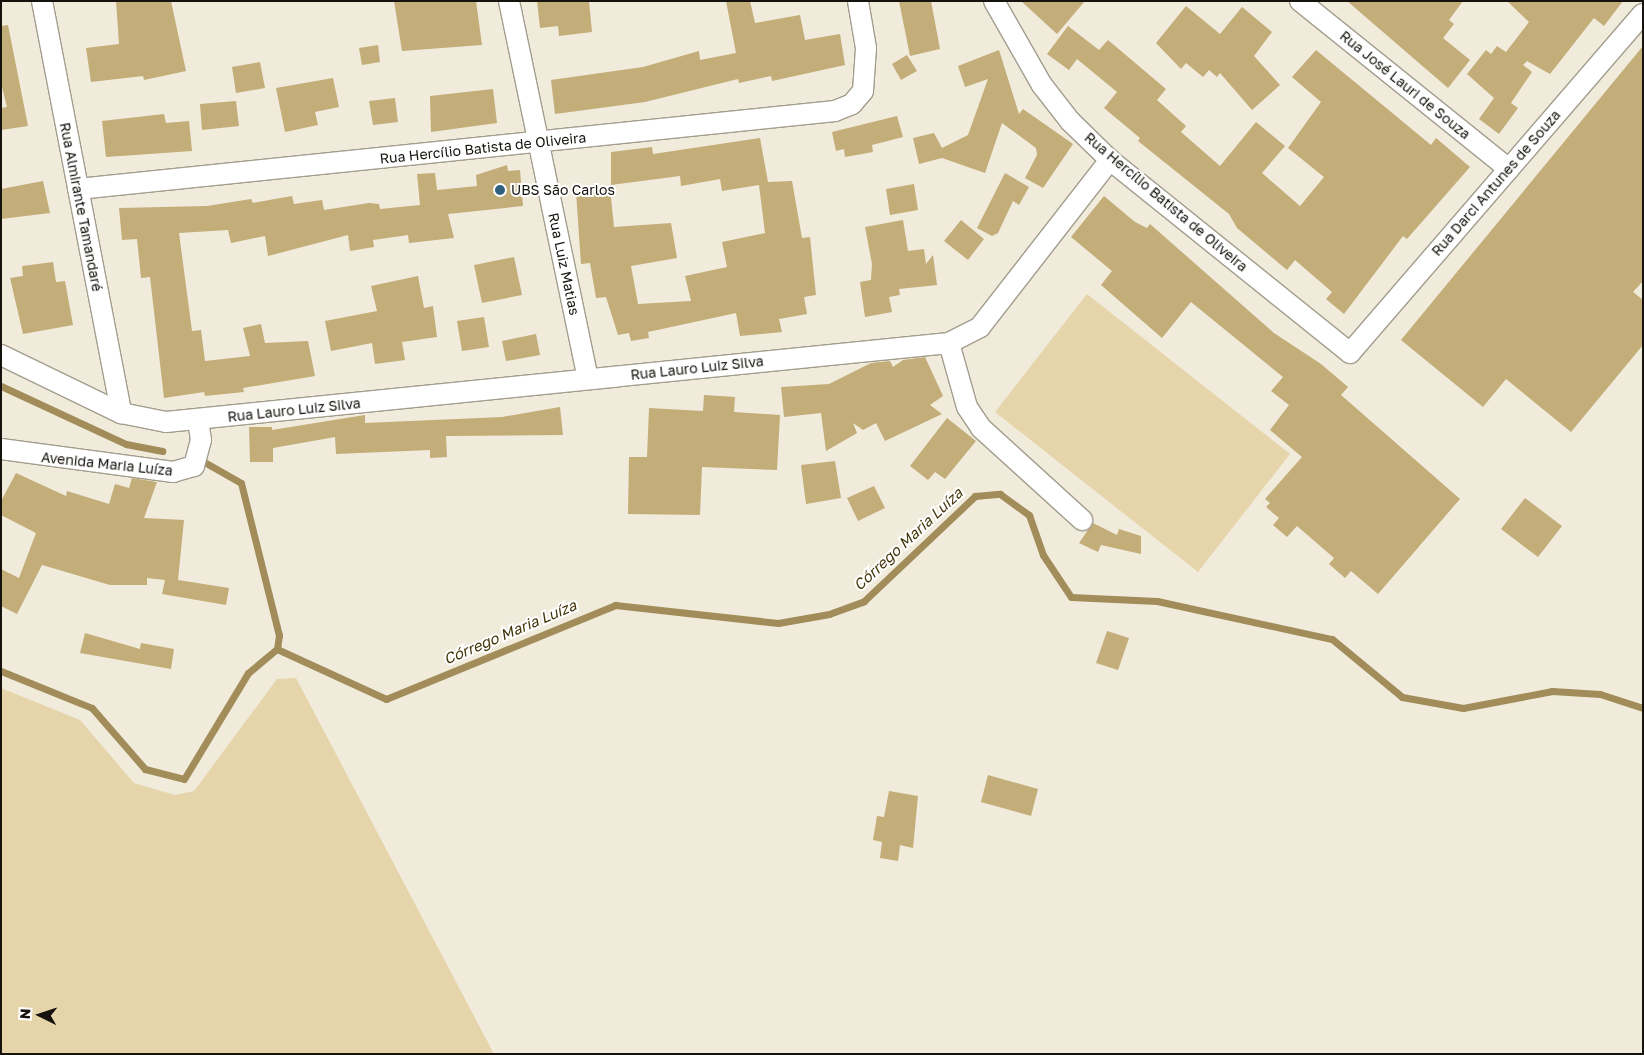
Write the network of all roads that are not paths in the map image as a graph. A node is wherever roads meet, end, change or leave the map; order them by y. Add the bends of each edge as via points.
1 (42, 1) edge
2 (509, 1) edge
3 (858, 1) edge
4 (994, 1) edge
5 (1300, 1) edge
6 (1643, 14) edge
7 (538, 142) junction
8 (1110, 160) junction
9 (1509, 169) junction
10 (78, 189) junction
11 (949, 343) junction
12 (1350, 353) joint
13 (1, 355) edge
14 (588, 379) junction
15 (121, 413) junction
16 (198, 420) junction
17 (1, 449) edge
18 (1082, 520) dead end

1 - 10 street, Rua Almirante Tamandaré
2 - 7 street, Rua Luiz Matias
3 - 7 street, Rua Hercílio Batista de Oliveira via 865,74 863,91 852,104 835,111
4 - 8 street, Rua Hercílio Batista de Oliveira via 1042,85
5 - 9 street, Rua José Lauri de Souza
6 - 9 street, Rua Darci Antunes de Souza
7 - 10 street, Rua Hercílio Batista de Oliveira
7 - 14 street, Rua Luiz Matias
8 - 11 street, Rua Lauro Luiz Silva via 980,328
8 - 12 street, Rua Hercílio Batista de Oliveira
9 - 12 street, Rua Darci Antunes de Souza
10 - 15 street, Rua Almirante Tamandaré
11 - 14 street, Rua Lauro Luiz Silva
11 - 18 street via 967,407 981,428
13 - 15 street
14 - 16 street, Rua Lauro Luiz Silva
15 - 16 street via 144,420
16 - 17 street, Avenida Maria Luíza via 198,456 185,470 42,458

